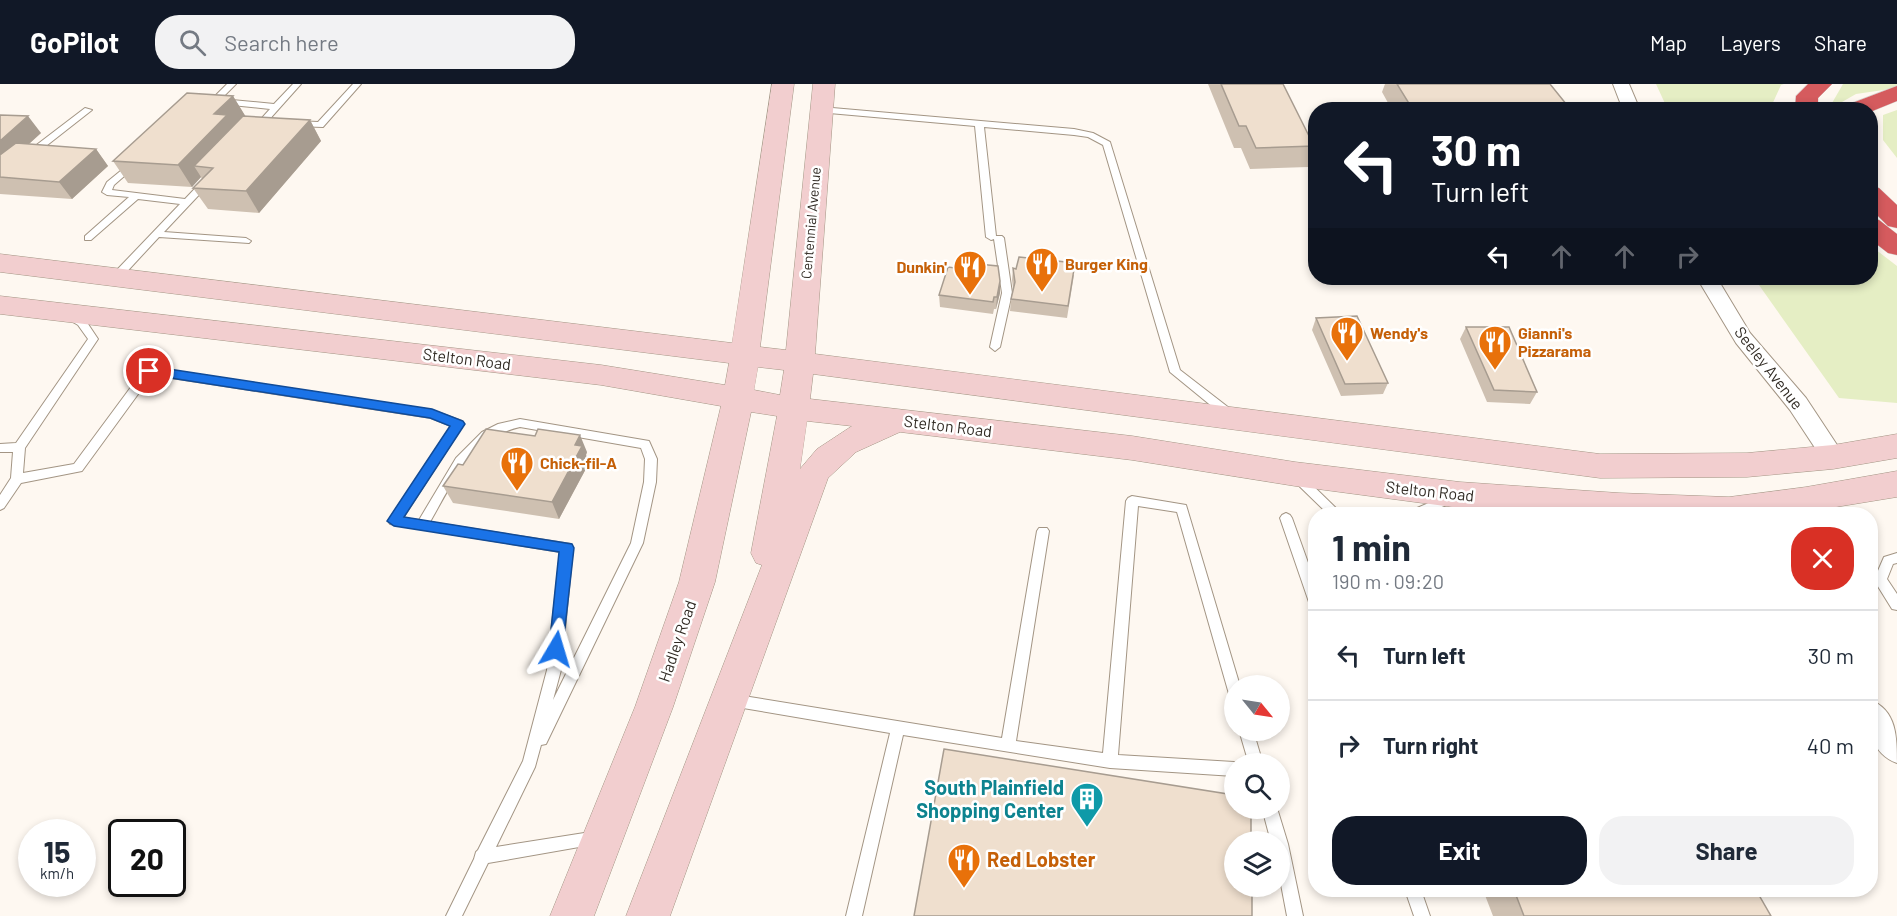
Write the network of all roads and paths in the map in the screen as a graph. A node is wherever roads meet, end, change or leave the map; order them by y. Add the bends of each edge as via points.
1 (232, 84) edge
2 (297, 84) edge
3 (357, 84) edge
4 (783, 84) edge
5 (824, 84) edge
6 (1621, 84) edge
7 (1821, 84) edge
8 (1897, 93) edge
9 (215, 101) junction
10 (1629, 102) edge
11 (1807, 102) edge
12 (1875, 102) edge
13 (204, 105) edge
14 (276, 107) junction
15 (88, 110) dead end
16 (821, 110) junction
17 (263, 121) junction
18 (274, 122) edge
19 (286, 123) edge
20 (978, 123) junction
21 (248, 137) edge
22 (143, 154) edge
23 (23, 160) edge
24 (218, 170) edge
25 (136, 196) junction
26 (188, 202) junction
27 (1878, 202) edge
28 (1897, 220) edge
29 (1878, 232) edge
30 (157, 234) junction
31 (88, 238) dead end
32 (246, 241) dead end
33 (1897, 247) edge
34 (0, 263) edge
35 (117, 276) junction
36 (1711, 285) edge
37 (0, 305) edge
38 (59, 311) junction
39 (995, 347) dead end
40 (745, 356) junction
41 (800, 362) junction
42 (738, 400) junction
43 (793, 408) junction
44 (1235, 419) junction
45 (899, 421) junction
46 (1897, 446) edge
47 (19, 447) junction
48 (0, 448) edge
49 (1833, 457) junction
50 (1295, 474) junction
51 (17, 479) junction
52 (1897, 484) edge
53 (1460, 495) junction
54 (0, 505) edge
55 (1328, 507) edge
56 (1431, 507) edge
57 (1619, 507) edge
58 (1762, 507) edge
59 (1286, 518) dead end
60 (422, 525) junction
61 (1043, 531) dead end
62 (1897, 558) edge
63 (1308, 582) edge
64 (1897, 604) edge
65 (758, 620) junction
66 (1230, 675) edge
67 (728, 700) junction
68 (898, 728) junction
69 (1008, 746) junction
70 (1110, 761) junction
71 (530, 762) junction
72 (1224, 768) edge
73 (604, 837) junction
74 (481, 857) junction
75 (1290, 893) edge
76 (1415, 897) edge
77 (454, 916) edge
78 (572, 916) edge
79 (648, 916) edge
80 (854, 916) edge
81 (1295, 916) edge
82 (1422, 916) edge

1 - 9 lane
2 - 14 lane
3 - 19 lane via 321,125
4 - 40 main road
5 - 16 main road, Centennial Avenue
6 - 10 street
7 - 11 highway
8 - 12 highway
9 - 13 lane
9 - 14 lane
14 - 17 lane
15 - 23 lane
16 - 20 lane
16 - 41 main road, Centennial Avenue
17 - 18 lane
17 - 21 lane
20 - 39 lane via 1007,292
20 - 44 lane via 1090,135 1107,144 1175,372
22 - 25 lane via 110,184 107,192
24 - 26 lane
25 - 26 lane
25 - 31 lane
26 - 30 lane
27 - 28 highway
29 - 33 highway
30 - 32 lane
30 - 35 lane
34 - 35 main road
35 - 40 main road
36 - 49 street, Seeley Avenue via 1743,338 1798,404
37 - 38 main road, Stelton Road
38 - 42 main road, Stelton Road via 601,375
38 - 47 lane via 82,323 93,339
40 - 41 main road
40 - 42 main road, Hadley Road
41 - 43 main road
41 - 44 main road
42 - 43 main road, Stelton Road
42 - 73 main road, Hadley Road via 698,582
43 - 45 main road, Stelton Road
43 - 65 main road
44 - 49 main road via 1599,466 1700,467
45 - 50 main road, Stelton Road via 1132,448
45 - 65 main road via 841,445 818,466
46 - 49 main road
47 - 48 lane
47 - 51 lane
50 - 53 main road, Stelton Road
50 - 55 lane
51 - 54 lane
51 - 60 lane via 78,468 149,371 432,414 458,424 394,521
52 - 58 main road, Stelton Road
53 - 56 lane
53 - 57 main road, Stelton Road
59 - 63 lane
60 - 71 lane via 567,548 554,670
60 - 71 lane via 468,450 506,424 645,444 651,459 650,482 637,543
61 - 69 lane
62 - 64 lane via 1888,561 1880,580
65 - 67 main road
66 - 70 lane via 1182,508 1132,501
67 - 68 lane
67 - 79 main road
68 - 69 lane
68 - 80 lane
69 - 70 lane
70 - 72 lane
71 - 74 lane
73 - 74 lane
73 - 78 main road, Hadley Road
74 - 77 lane
75 - 81 lane
76 - 82 lane

